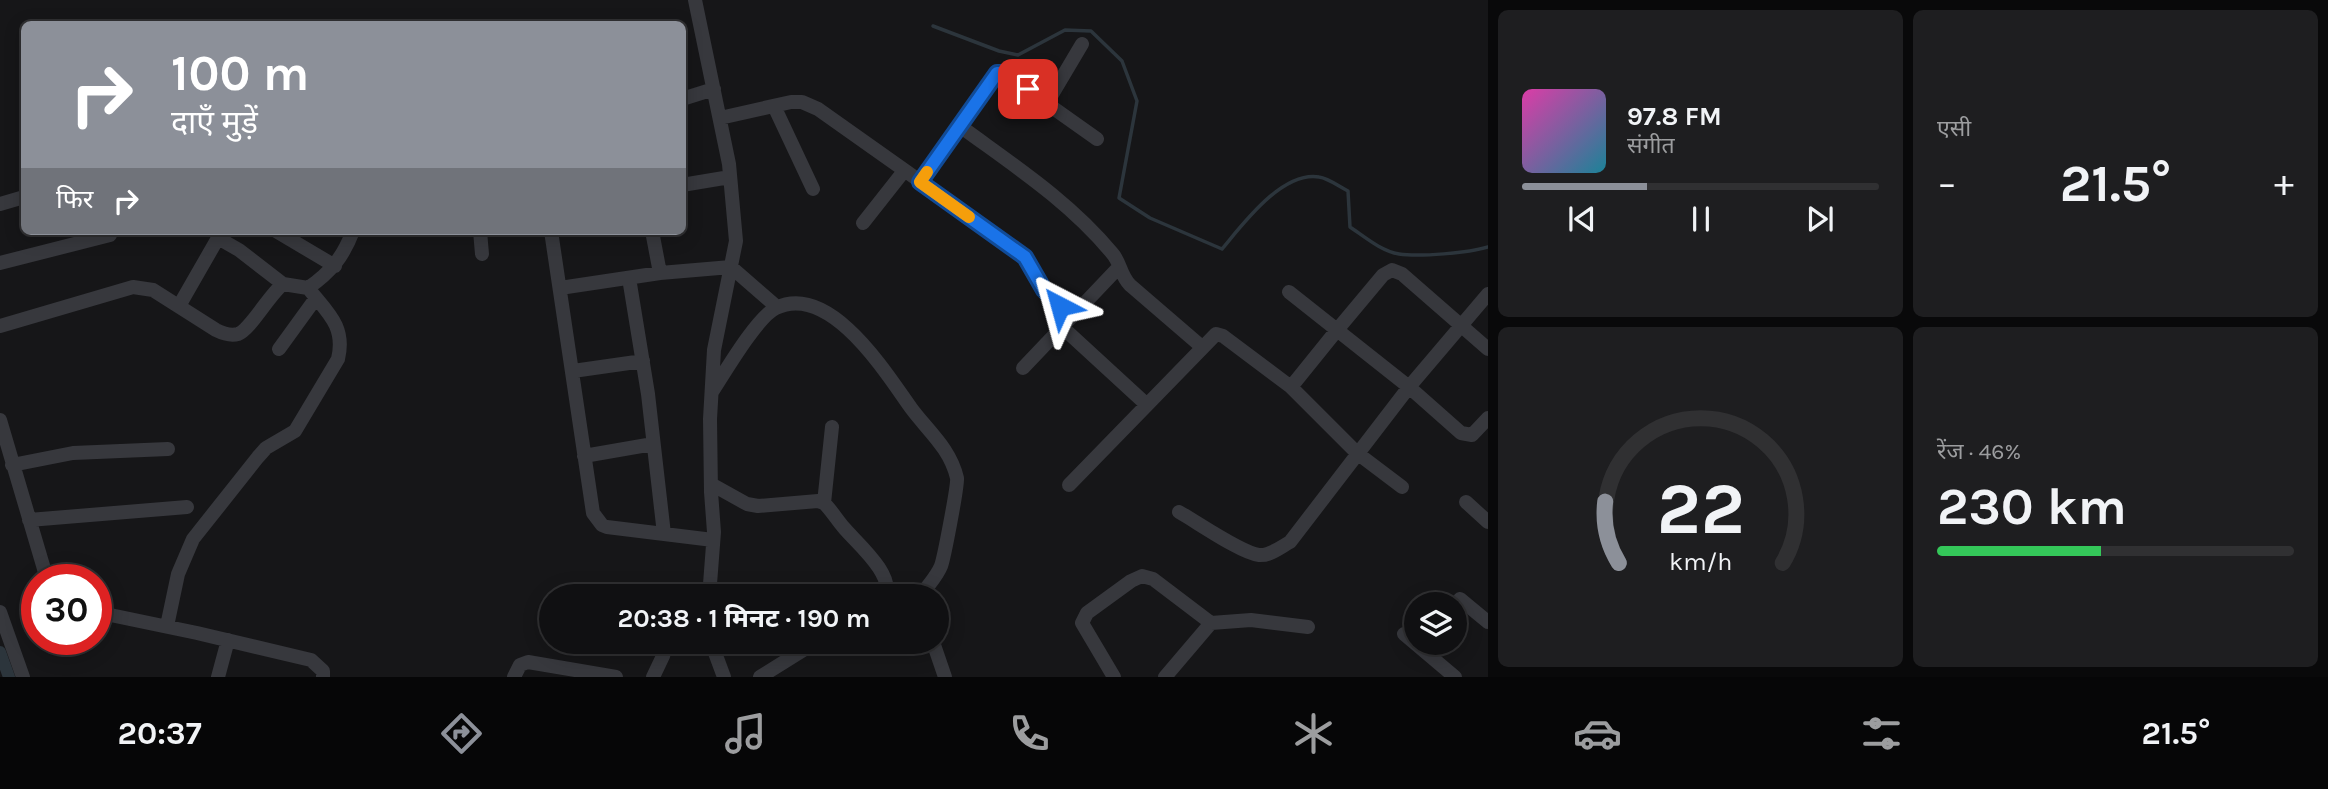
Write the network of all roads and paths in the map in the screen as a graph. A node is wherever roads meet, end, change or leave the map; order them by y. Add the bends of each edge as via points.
1 (696, 5) edge
2 (1082, 44) dead end
3 (714, 89) junction
4 (686, 98) edge
5 (1047, 103) junction
6 (774, 106) junction
7 (720, 118) junction
8 (960, 126) junction
9 (1097, 139) dead end
10 (904, 171) junction
11 (730, 177) junction
12 (920, 182) junction
13 (686, 184) edge
14 (813, 189) dead end
15 (21, 198) edge
16 (0, 204) edge
17 (863, 223) dead end
18 (110, 235) dead end
19 (219, 235) edge
20 (221, 235) edge
21 (283, 235) edge
22 (352, 235) edge
23 (480, 235) edge
24 (552, 235) edge
25 (653, 235) edge
26 (482, 254) dead end
27 (0, 263) edge
28 (335, 267) junction
29 (731, 267) junction
30 (1119, 267) junction
31 (660, 273) junction
32 (629, 278) junction
33 (283, 285) junction
34 (560, 288) junction
35 (1289, 292) dead end
36 (312, 293) junction
37 (1488, 294) edge
38 (179, 306) junction
39 (776, 307) junction
40 (1066, 322) junction
41 (1462, 325) junction
42 (0, 326) edge
43 (1337, 330) junction
44 (1202, 347) junction
45 (279, 349) dead end
46 (1488, 349) edge
47 (643, 361) junction
48 (1023, 368) dead end
49 (573, 371) junction
50 (1291, 387) junction
51 (1409, 387) junction
52 (711, 393) junction
53 (1147, 405) junction
54 (1488, 418) edge
55 (0, 421) edge
56 (832, 427) dead end
57 (653, 444) junction
58 (168, 449) dead end
59 (1357, 453) junction
60 (584, 456) junction
61 (12, 465) junction
62 (711, 484) junction
63 (1069, 485) dead end
64 (1402, 487) dead end
65 (1466, 502) dead end
66 (824, 503) junction
67 (187, 507) dead end
68 (1179, 512) dead end
69 (29, 520) junction
70 (1488, 522) edge
71 (664, 534) junction
72 (713, 540) junction
73 (42, 564) edge
74 (710, 584) edge
75 (886, 584) edge
76 (930, 584) edge
77 (1467, 605) edge
78 (0, 612) edge
79 (112, 615) edge
80 (1488, 622) edge
81 (1211, 623) junction
82 (167, 626) junction
83 (1308, 627) dead end
84 (228, 640) junction
85 (664, 654) edge
86 (715, 654) edge
87 (797, 654) edge
88 (937, 654) edge
89 (1429, 655) edge
90 (23, 677) edge
91 (218, 677) edge
92 (323, 677) edge
93 (514, 677) edge
94 (616, 677) edge
95 (653, 677) edge
96 (724, 677) edge
97 (760, 677) edge
98 (945, 677) edge
99 (1114, 677) edge
100 (1165, 677) edge
101 (1455, 677) edge

1 - 3 street
2 - 5 street
3 - 4 street
3 - 7 street
5 - 8 street via 1004,73 997,73
5 - 9 street
6 - 7 street
6 - 10 street via 791,102 810,105
6 - 14 street
7 - 11 street
8 - 12 street
8 - 30 street via 1061,200 1113,253
10 - 12 street
10 - 17 street
11 - 13 street
11 - 29 street via 736,241
12 - 40 street via 1025,257
15 - 16 street
18 - 27 street
19 - 38 street
20 - 33 street
21 - 28 street
22 - 28 street
23 - 26 street
24 - 34 street
25 - 31 street
28 - 36 street
29 - 31 street
29 - 39 street
29 - 52 street via 718,322
30 - 40 street
30 - 44 street via 1130,285
31 - 32 street
32 - 34 street
32 - 47 street
33 - 36 street
33 - 38 street via 238,334 216,330
34 - 49 street
35 - 43 street
36 - 45 street
36 - 82 street via 338,327 338,359 295,431 257,457 193,539 178,574
37 - 41 street
38 - 42 street via 153,290 133,286
39 - 52 street via 757,326
39 - 76 street via 814,307 845,328 877,359 943,446 954,466 957,488 943,559
40 - 48 street
40 - 53 street
41 - 43 street via 1392,270
41 - 46 street
41 - 51 street
43 - 50 street
43 - 51 street
44 - 50 street via 1220,334
44 - 53 street
47 - 49 street
47 - 57 street
49 - 60 street
50 - 59 street
51 - 54 street via 1464,435 1472,435
51 - 59 street
52 - 62 street
53 - 63 street
55 - 61 street
56 - 66 street
57 - 60 street
57 - 71 street
58 - 61 street via 73,453
59 - 64 street
59 - 68 street via 1290,542 1273,552 1259,555
60 - 71 street via 593,513 602,525
61 - 69 street
62 - 66 street via 758,506
62 - 72 street
65 - 70 street
66 - 75 street via 876,564
67 - 69 street
69 - 73 street
71 - 72 street
72 - 74 street
77 - 80 street
78 - 90 street
79 - 82 street
81 - 83 street via 1251,620
81 - 99 street via 1153,579 1142,576 1131,581 1087,613 1082,623
81 - 100 street
82 - 84 street
84 - 91 street
84 - 92 street via 311,660
85 - 95 street
86 - 96 street
87 - 97 street
88 - 98 street
89 - 101 street
93 - 94 street via 520,665 528,662

